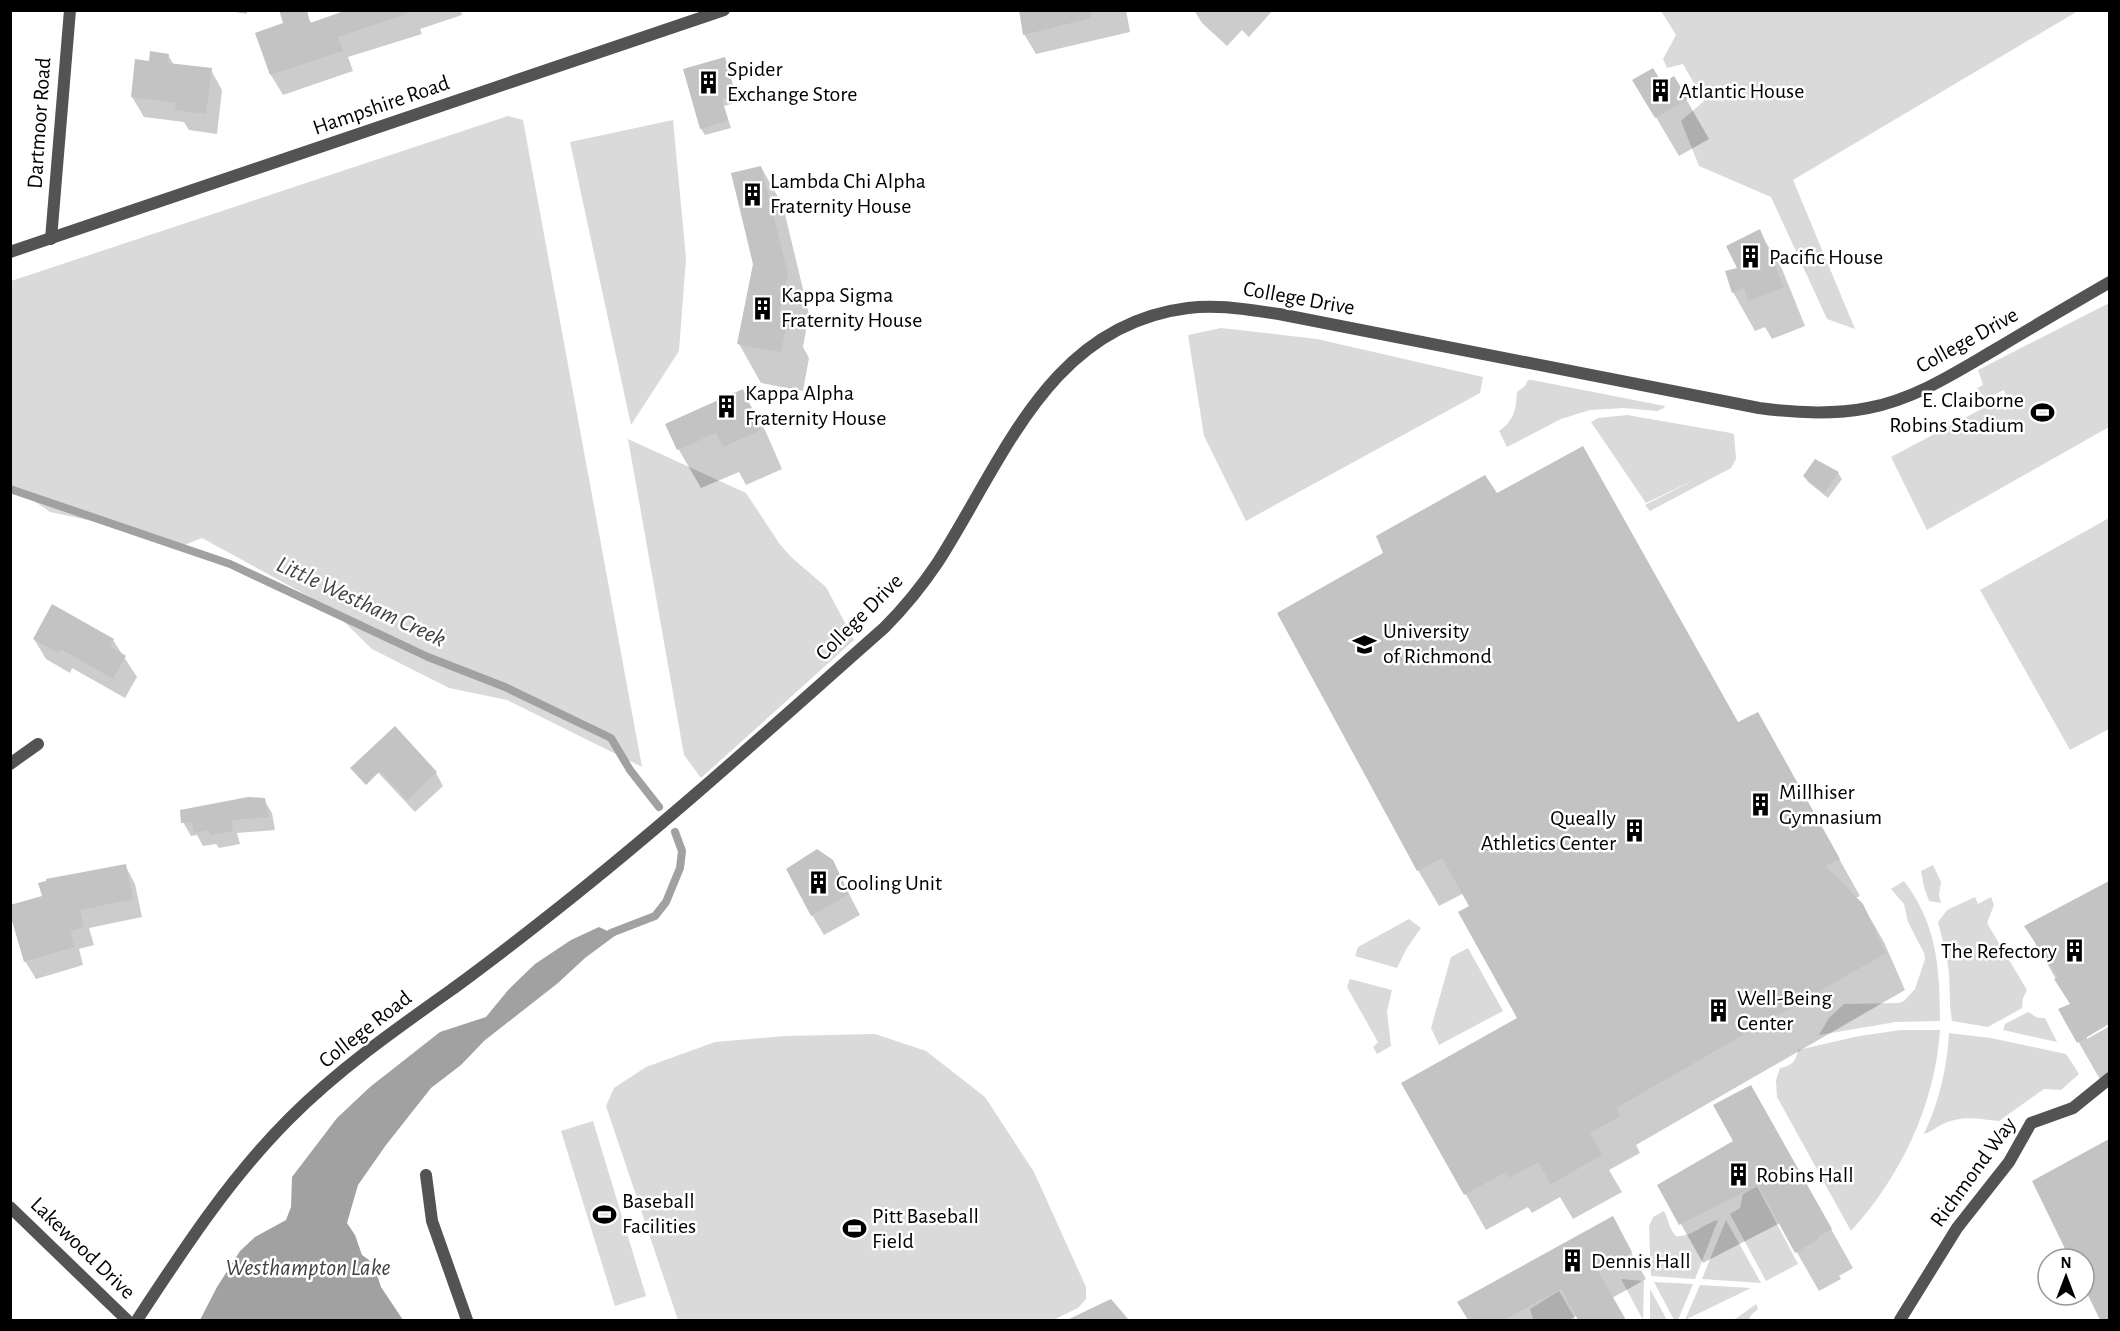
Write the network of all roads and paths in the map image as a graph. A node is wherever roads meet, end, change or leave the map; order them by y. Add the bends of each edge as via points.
1 (70, 10) edge
2 (724, 10) edge
3 (51, 239) junction
4 (10, 252) edge
5 (2109, 282) edge
6 (38, 744) dead end
7 (10, 764) edge
8 (667, 818) joint
9 (2109, 1078) edge
10 (426, 1175) dead end
11 (10, 1207) edge
12 (127, 1320) edge
13 (137, 1320) edge
14 (467, 1320) edge
15 (1900, 1320) edge

1 - 3 street, Dartmoor Road
2 - 3 street, Hampshire Road
3 - 4 street, Hampshire Road
5 - 8 street, College Drive via 1941,381 1906,397 1869,408 1792,413 1279,314 1208,306 1145,317 1101,339 1046,388 1002,452 937,563 906,605
6 - 7 street
8 - 13 street, College Road via 540,923 341,1071 310,1099 267,1142 219,1201
9 - 15 street, Richmond Way via 2073,1108 2031,1124 2009,1162 1957,1228
10 - 14 street via 432,1221
11 - 12 street, Lakewood Drive

